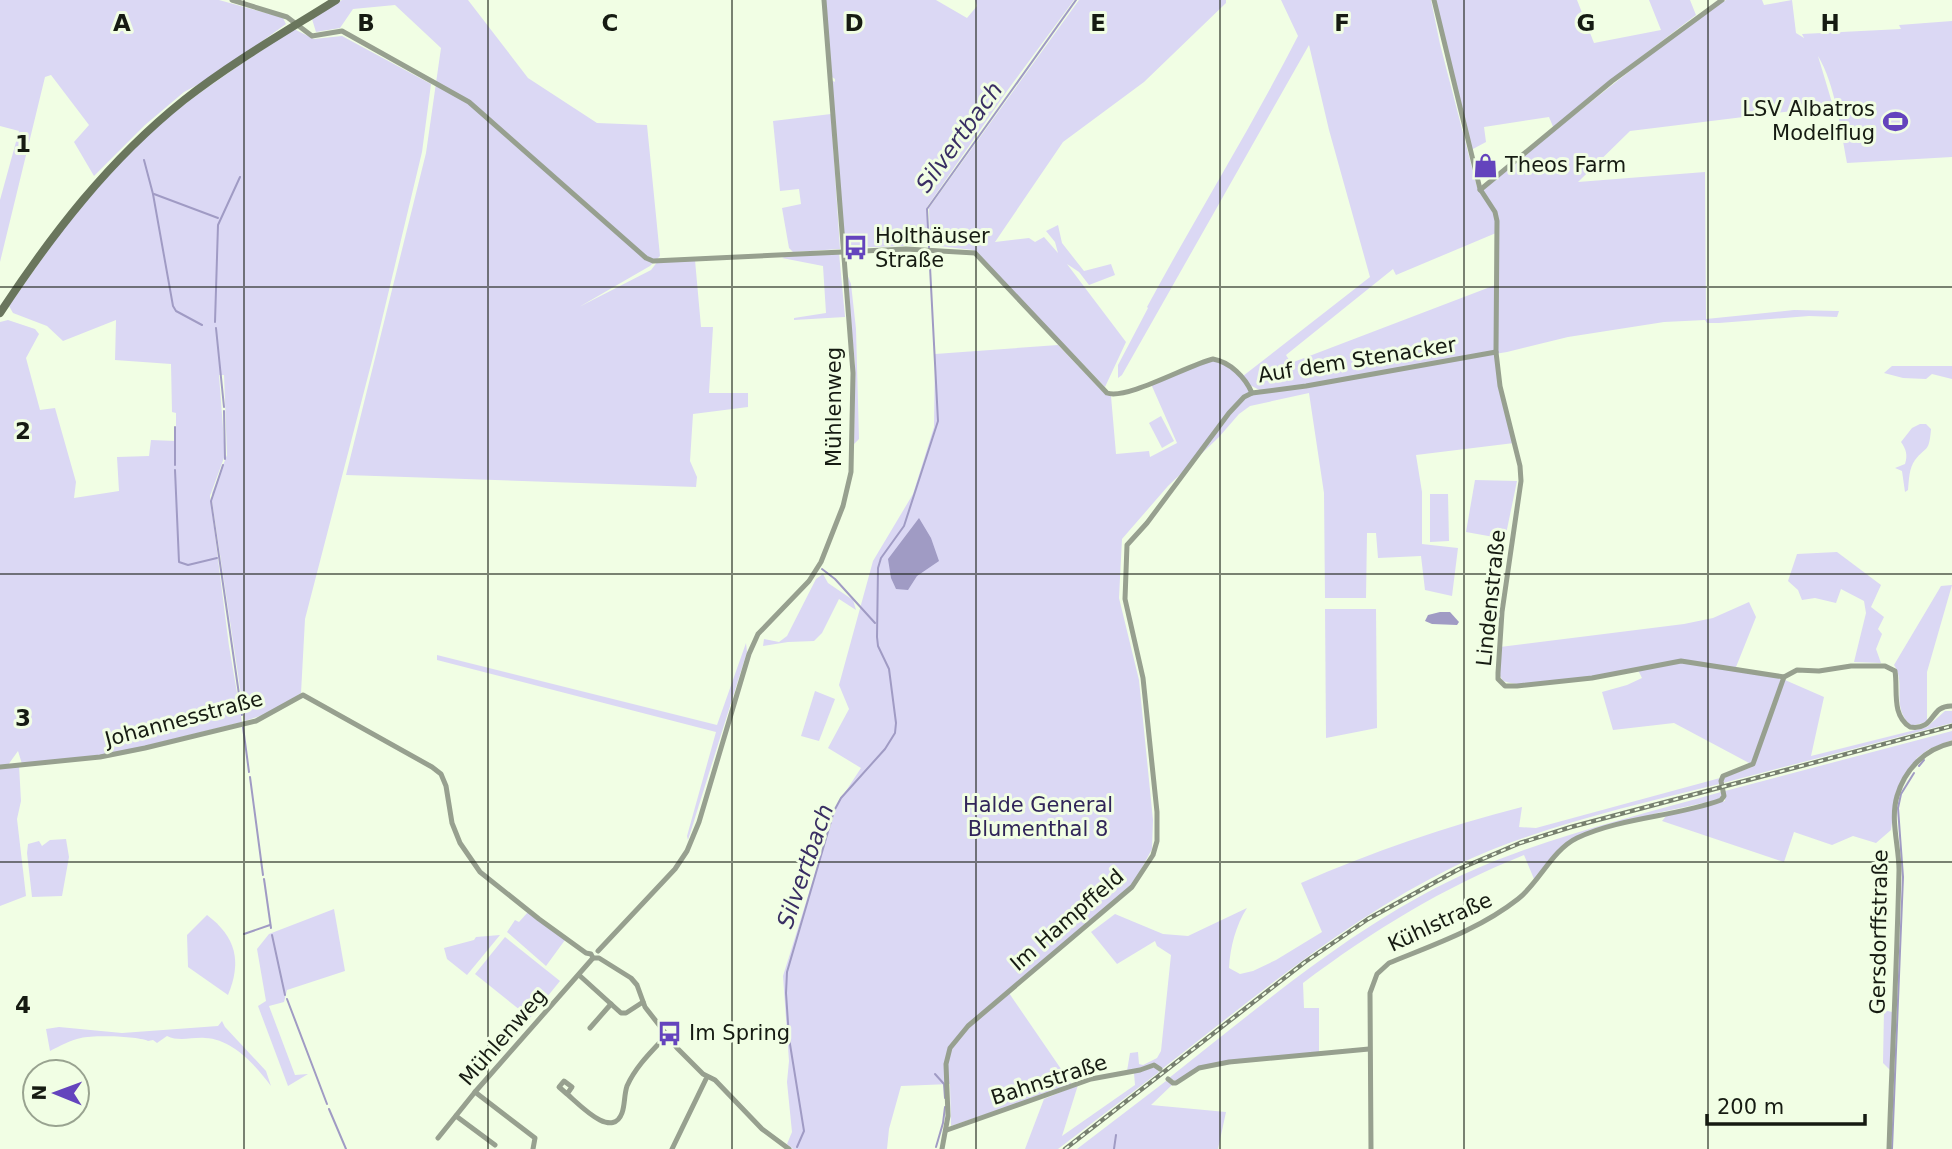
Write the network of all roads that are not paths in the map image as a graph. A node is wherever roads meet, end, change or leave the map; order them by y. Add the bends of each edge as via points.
1 (232, 0) edge
2 (336, 0) edge
3 (824, 0) edge
4 (1434, 0) edge
5 (1723, 0) edge
6 (298, 24) junction
7 (1480, 190) junction
8 (842, 251) junction
9 (0, 313) edge
10 (1496, 352) junction
11 (1252, 393) junction
12 (1127, 545) joint
13 (1784, 677) junction
14 (1952, 706) edge
15 (1952, 743) edge
16 (0, 767) edge
17 (594, 957) junction
18 (579, 975) junction
19 (643, 1002) junction
20 (611, 1004) junction
21 (590, 1028) dead end
22 (667, 1035) junction
23 (1369, 1049) junction
24 (1160, 1069) dead end
25 (707, 1078) junction
26 (1168, 1079) dead end
27 (475, 1093) junction
28 (567, 1094) dead end
29 (456, 1116) junction
30 (947, 1130) junction
31 (438, 1138) dead end
32 (495, 1145) dead end
33 (533, 1149) edge
34 (672, 1149) edge
35 (789, 1149) edge
36 (942, 1149) edge
37 (1371, 1149) edge
38 (1889, 1149) edge

1 - 6 street
2 - 6 main road
3 - 8 street, Mühlenweg
4 - 7 street, Lindenstraße
5 - 7 street via 1612,81
6 - 8 street via 312,36 342,31 469,102 653,261
6 - 9 main road via 185,99 138,140 73,210
7 - 10 street, Lindenstraße via 1497,221
8 - 11 street via 975,253 1107,393 1135,390 1213,359 1229,365
8 - 17 street, Mühlenweg via 853,373 851,472 843,506 809,581 758,634 687,851 598,951 594,950
10 - 11 street, Auf dem Stenacker
10 - 13 street, Lindenstraße via 1521,481 1502,612 1501,683 1517,686 1592,678 1681,661
11 - 12 street, Auf dem Stenacker via 1230,412
12 - 30 street, Im Hampffeld via 1125,599 1143,678 1157,812 1156,847 1132,887 968,1027 950,1048
13 - 14 street, Lindenstraße via 1797,670 1891,667 1900,717 1910,727 1923,727 1939,709
13 - 23 street, Kühlstraße via 1753,764 1723,776 1721,800 1577,838 1508,907 1383,967 1370,993
15 - 38 street, Gersdorffstraße via 1919,760 1896,800 1899,867
16 - 17 street, Johannesstraße via 145,748 256,721 303,695 441,774 452,823 480,872
17 - 18 street, Mühlenweg
17 - 19 street, Johannesstraße via 631,978
18 - 20 street
18 - 27 street, Mühlenweg
19 - 20 street via 622,1013
19 - 22 street, Johannesstraße
20 - 21 street
22 - 25 street, Johannesstraße
22 - 28 street via 626,1088 617,1121 601,1122
23 - 26 street via 1229,1062 1199,1069 1176,1083
23 - 37 street, Kühlstraße
24 - 30 street, Bahnstraße via 1154,1065 1104,1076
25 - 34 street
25 - 35 street, Johannesstraße via 715,1080 762,1129
27 - 29 street, Mühlenweg
27 - 33 street via 535,1138
29 - 31 street, Mühlenweg
29 - 32 street
30 - 36 street, Im Hampffeld

